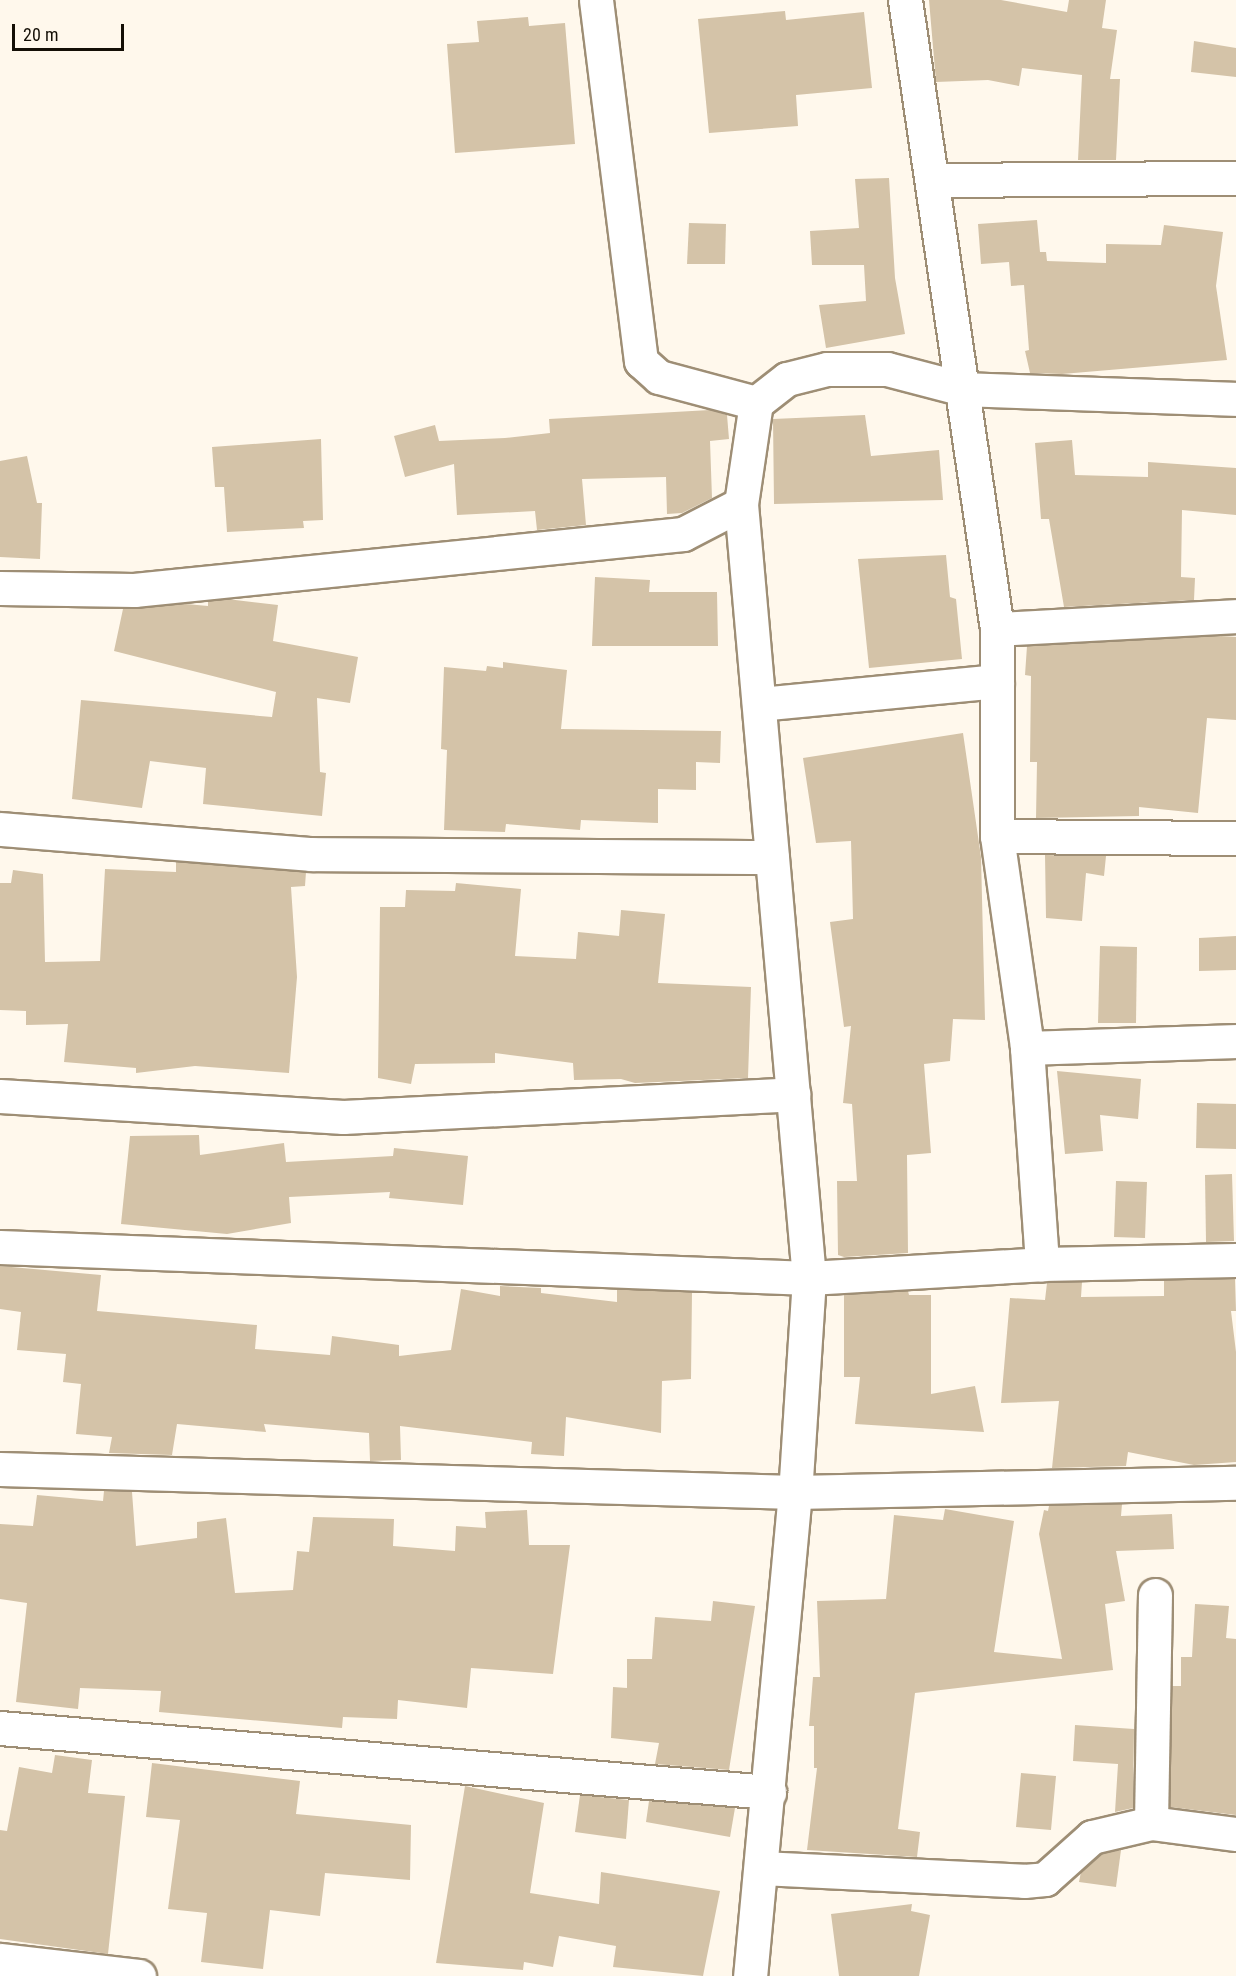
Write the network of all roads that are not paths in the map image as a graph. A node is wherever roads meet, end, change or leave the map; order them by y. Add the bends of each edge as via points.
1 (596, 0) edge
2 (905, 0) edge
3 (1236, 178) edge
4 (932, 180) junction
5 (963, 389) junction
6 (1236, 399) edge
7 (756, 403) junction
8 (741, 504) junction
9 (0, 588) edge
10 (1236, 616) edge
11 (997, 628) junction
12 (997, 681) junction
13 (759, 704) junction
14 (0, 829) edge
15 (997, 836) junction
16 (1236, 838) edge
17 (772, 857) junction
18 (1236, 1041) edge
19 (1027, 1048) junction
20 (793, 1094) junction
21 (0, 1096) edge
22 (0, 1247) edge
23 (1236, 1260) edge
24 (1042, 1264) junction
25 (809, 1278) junction
26 (0, 1469) edge
27 (1236, 1483) edge
28 (795, 1492) junction
29 (1155, 1595) dead end
30 (0, 1728) edge
31 (770, 1792) junction
32 (1150, 1823) junction
33 (1236, 1834) edge
34 (761, 1868) junction
35 (0, 1960) edge
36 (139, 1976) edge
37 (750, 1976) edge

1 - 7 street via 641,362 659,377
2 - 4 street
3 - 4 street
4 - 5 street
5 - 6 street
5 - 7 street via 886,369 827,369 787,379
5 - 11 street
7 - 8 street
8 - 9 street via 683,534 134,590
8 - 13 street
10 - 11 street
11 - 12 street
12 - 13 street
12 - 15 street
13 - 17 street
14 - 17 street via 310,854
15 - 16 street
15 - 19 street
17 - 20 street
18 - 19 street
19 - 24 street
20 - 21 street via 343,1117
20 - 25 street
22 - 25 street
23 - 24 street
24 - 25 street
25 - 28 street
26 - 28 street
27 - 28 street
28 - 31 street
29 - 32 street
30 - 31 street
31 - 34 street
32 - 33 street
32 - 34 street via 1092,1837 1045,1879 966,1880
34 - 37 street
35 - 36 street

